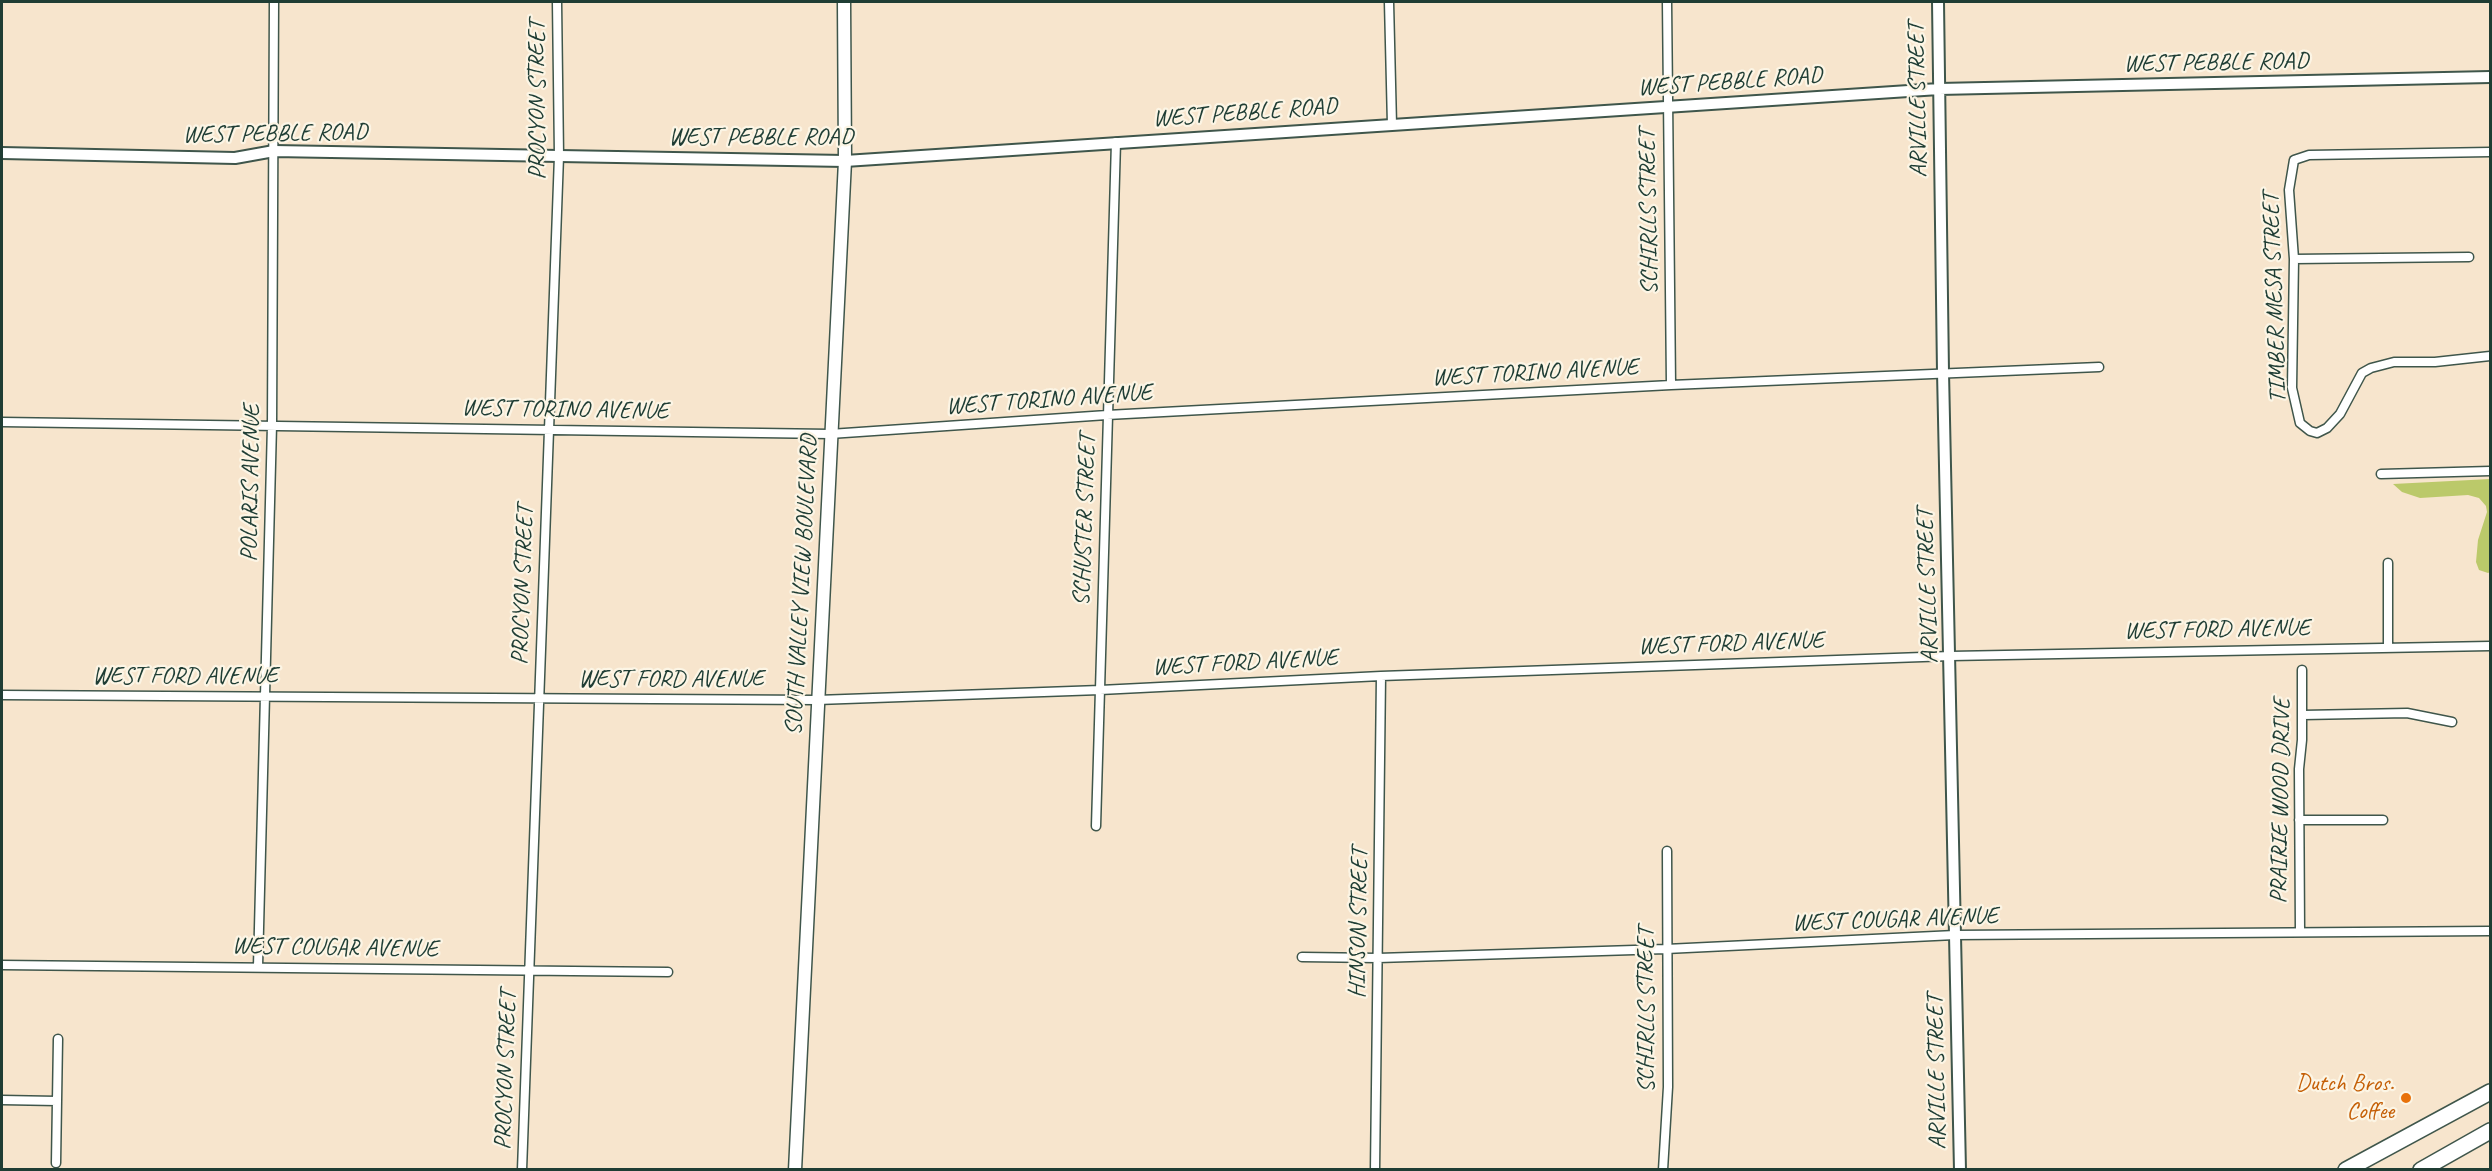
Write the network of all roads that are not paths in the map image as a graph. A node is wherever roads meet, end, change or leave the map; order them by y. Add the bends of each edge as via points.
1 (274, 2) edge
2 (557, 2) edge
3 (844, 2) edge
4 (1389, 2) edge
5 (1667, 2) edge
6 (1938, 2) edge
7 (2490, 77) edge
8 (1939, 89) junction
9 (1668, 107) junction
10 (1392, 125) junction
11 (1116, 142) junction
12 (274, 151) junction
13 (2490, 152) edge
14 (2, 153) edge
15 (559, 156) junction
16 (845, 161) junction
17 (2469, 257) dead end
18 (2294, 259) junction
19 (2490, 357) edge
20 (2099, 367) dead end
21 (1943, 372) junction
22 (1671, 386) junction
23 (1107, 415) junction
24 (2, 422) edge
25 (272, 425) junction
26 (548, 429) junction
27 (830, 434) junction
28 (2490, 471) edge
29 (2381, 474) dead end
30 (2388, 563) dead end
31 (2388, 646) junction
32 (2490, 646) edge
33 (1951, 656) junction
34 (2302, 670) dead end
35 (1381, 676) junction
36 (1100, 690) junction
37 (2, 695) edge
38 (266, 697) junction
39 (538, 699) junction
40 (817, 700) junction
41 (2302, 715) junction
42 (2452, 722) dead end
43 (2299, 820) junction
44 (2383, 820) dead end
45 (1096, 826) dead end
46 (1667, 851) dead end
47 (2490, 931) edge
48 (2300, 932) junction
49 (1955, 935) junction
50 (1666, 949) junction
51 (1302, 957) dead end
52 (1378, 958) junction
53 (2, 965) edge
54 (258, 966) junction
55 (530, 970) junction
56 (668, 972) dead end
57 (58, 1039) dead end
58 (2490, 1092) edge
59 (2, 1100) edge
60 (57, 1101) junction
61 (2490, 1131) edge
62 (56, 1162) dead end
63 (522, 1170) edge
64 (795, 1170) edge
65 (1375, 1170) edge
66 (1663, 1170) edge
67 (1960, 1170) edge
68 (2346, 1170) edge
69 (2421, 1170) edge

1 - 12 street, POLARIS AVENUE
2 - 15 street, PROCYON STREET
3 - 16 main road, SOUTH VALLEY VIEW BOULEVARD
4 - 10 street
5 - 9 street, SCHIRLLS STREET
6 - 8 street, ARVILLE STREET
7 - 8 street, WEST PEBBLE ROAD
8 - 9 street, WEST PEBBLE ROAD
8 - 21 street, ARVILLE STREET
9 - 10 street, WEST PEBBLE ROAD
9 - 22 street, SCHIRLLS STREET
10 - 11 street, WEST PEBBLE ROAD
11 - 16 street, WEST PEBBLE ROAD
11 - 23 street, SCHUSTER STREET
12 - 14 street, WEST PEBBLE ROAD via 235,158
12 - 15 street, WEST PEBBLE ROAD
12 - 25 street, POLARIS AVENUE
13 - 18 street, TIMBER MESA STREET via 2309,155 2294,160 2289,190
15 - 16 street, WEST PEBBLE ROAD
15 - 26 street, PROCYON STREET
16 - 27 main road, SOUTH VALLEY VIEW BOULEVARD
17 - 18 street
18 - 19 street, TIMBER MESA STREET via 2292,387 2300,423 2310,431 2327,429 2362,374 2371,368 2394,362
20 - 21 street, WEST TORINO AVENUE
21 - 22 street, WEST TORINO AVENUE
21 - 33 street, ARVILLE STREET
22 - 23 street, WEST TORINO AVENUE
23 - 27 street, WEST TORINO AVENUE
23 - 36 street, SCHUSTER STREET
24 - 25 street, WEST TORINO AVENUE
25 - 26 street, WEST TORINO AVENUE
25 - 38 street, POLARIS AVENUE
26 - 27 street, WEST TORINO AVENUE
26 - 39 street, PROCYON STREET
27 - 40 main road, SOUTH VALLEY VIEW BOULEVARD
28 - 29 street
30 - 31 street
31 - 32 street, WEST FORD AVENUE
31 - 33 street, WEST FORD AVENUE
33 - 35 street, WEST FORD AVENUE
33 - 49 street, ARVILLE STREET
34 - 41 street, PRAIRIE WOOD DRIVE
35 - 36 street, WEST FORD AVENUE
35 - 52 street, HINSON STREET
36 - 40 street, WEST FORD AVENUE
36 - 45 street, SCHUSTER STREET
37 - 38 street, WEST FORD AVENUE
38 - 39 street, WEST FORD AVENUE
38 - 54 street, POLARIS AVENUE
39 - 40 street, WEST FORD AVENUE
39 - 55 street, PROCYON STREET
40 - 64 main road, SOUTH VALLEY VIEW BOULEVARD
41 - 42 street via 2407,713
41 - 43 street, PRAIRIE WOOD DRIVE
43 - 44 street
43 - 48 street, PRAIRIE WOOD DRIVE
46 - 50 street, SCHIRLLS STREET
47 - 48 street, WEST COUGAR AVENUE
48 - 49 street, WEST COUGAR AVENUE
49 - 50 street, WEST COUGAR AVENUE
49 - 67 street, ARVILLE STREET
50 - 52 street, WEST COUGAR AVENUE
50 - 66 street, SCHIRLLS STREET via 1668,1087
51 - 52 street, WEST COUGAR AVENUE
52 - 65 street, HINSON STREET
53 - 54 street, WEST COUGAR AVENUE
54 - 55 street, WEST COUGAR AVENUE
55 - 56 street, WEST COUGAR AVENUE
55 - 63 street, PROCYON STREET
57 - 60 street
58 - 68 highway
59 - 60 street
60 - 62 street
61 - 69 highway

